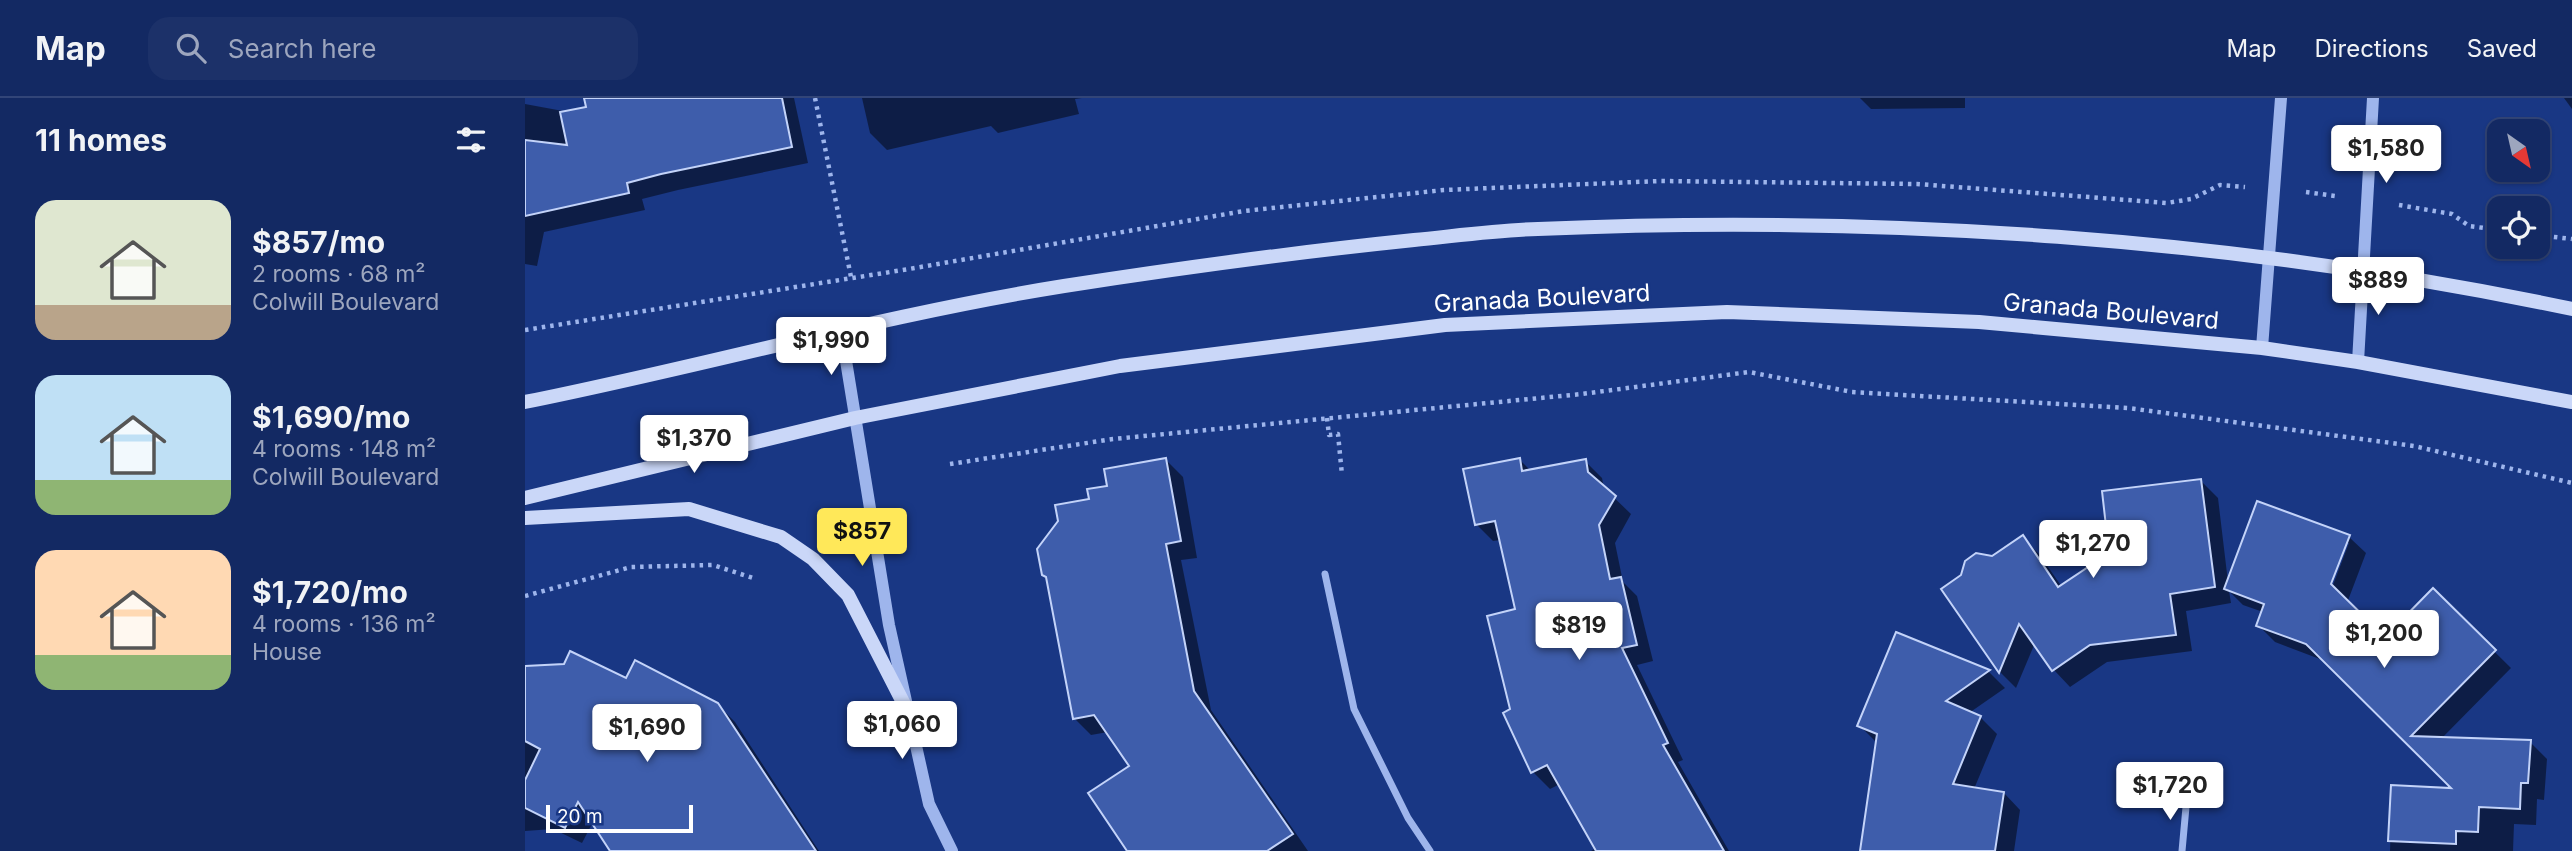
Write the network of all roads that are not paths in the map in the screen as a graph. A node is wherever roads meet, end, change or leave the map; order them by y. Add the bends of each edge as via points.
1 (2281, 98) edge
2 (2373, 98) edge
3 (2267, 256) junction
4 (2364, 271) junction
5 (2572, 309) edge
6 (841, 330) junction
7 (2262, 348) junction
8 (2358, 362) junction
9 (525, 402) edge
10 (2572, 402) edge
11 (855, 418) junction
12 (525, 498) edge
13 (525, 518) edge
14 (1325, 574) dead end
15 (907, 710) junction
16 (2187, 796) dead end
17 (952, 851) edge
18 (1430, 851) edge
19 (2182, 851) edge

1 - 3 street
2 - 4 street
3 - 4 main road
3 - 6 main road via 2002,234 1798,226 1536,229 1306,251 1059,287
3 - 7 street
4 - 5 main road
4 - 8 street
6 - 9 main road
6 - 11 street
7 - 8 main road, Granada Boulevard
7 - 11 main road, Granada Boulevard via 1979,322 1740,313 1444,324 1120,366
8 - 10 main road, Granada Boulevard
11 - 12 main road, Granada Boulevard
11 - 15 street
13 - 15 main road via 689,509 781,537 813,559 848,595
14 - 18 street via 1354,709 1408,818
15 - 17 street via 929,804
16 - 19 street

